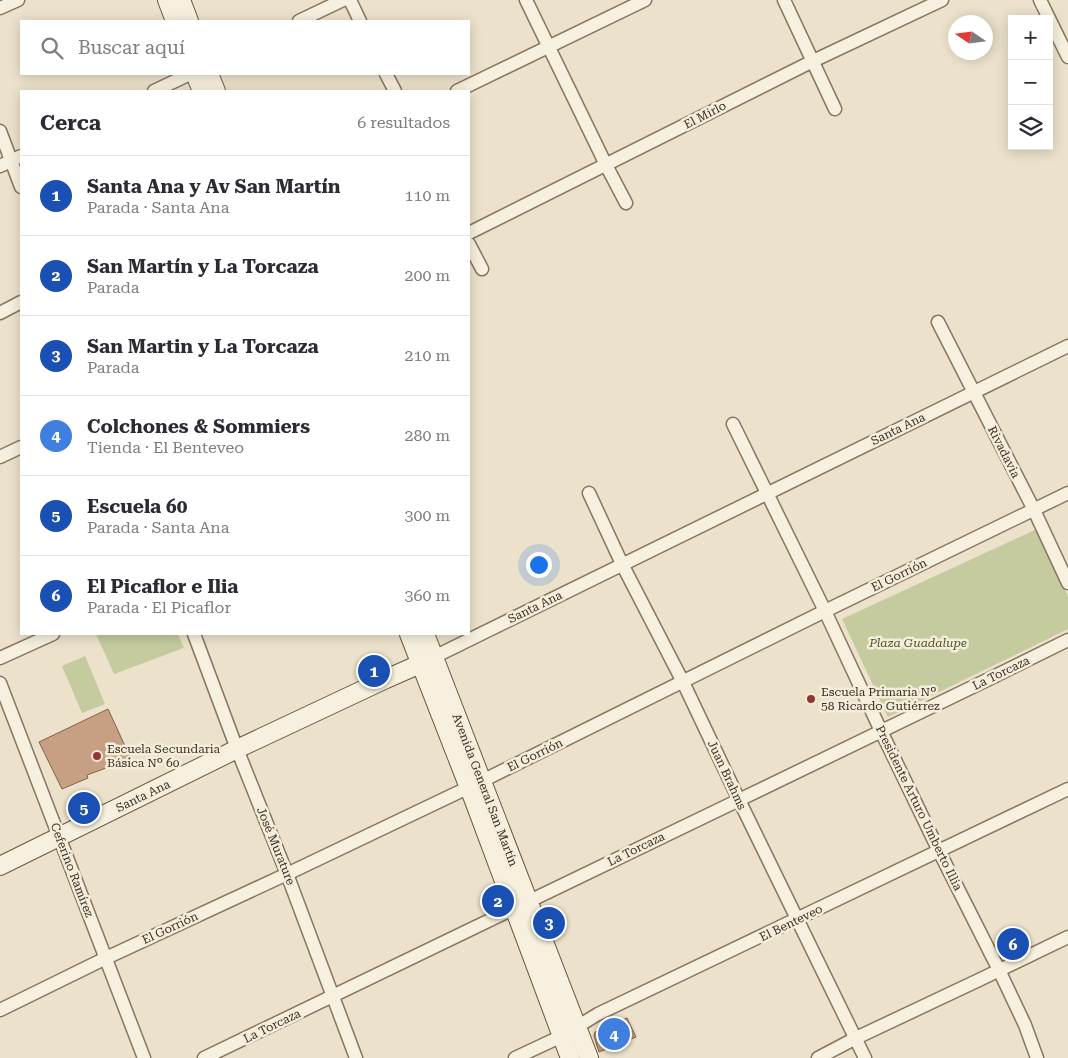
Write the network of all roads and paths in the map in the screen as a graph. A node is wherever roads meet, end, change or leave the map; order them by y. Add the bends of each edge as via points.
1 (18, 0) edge
2 (167, 0) edge
3 (181, 0) edge
4 (343, 0) edge
5 (350, 0) edge
6 (526, 0) edge
7 (645, 0) edge
8 (784, 0) edge
9 (942, 0) edge
10 (1040, 0) edge
11 (0, 8) edge
12 (175, 20) edge
13 (189, 20) edge
14 (301, 20) edge
15 (360, 20) edge
16 (549, 47) junction
17 (1068, 57) edge
18 (813, 61) junction
19 (188, 75) edge
20 (195, 75) edge
21 (209, 75) edge
22 (386, 75) edge
23 (156, 90) edge
24 (202, 90) edge
25 (216, 90) edge
26 (394, 90) edge
27 (460, 90) edge
28 (835, 109) dead end
29 (0, 131) edge
30 (11, 161) edge
31 (606, 165) junction
32 (20, 184) edge
33 (626, 203) dead end
34 (470, 233) edge
35 (470, 246) edge
36 (482, 269) dead end
37 (20, 303) edge
38 (0, 313) edge
39 (938, 322) dead end
40 (1068, 346) edge
41 (974, 393) junction
42 (733, 424) dead end
43 (20, 447) edge
44 (0, 457) edge
45 (589, 493) dead end
46 (767, 493) junction
47 (1068, 494) edge
48 (1034, 510) junction
49 (622, 564) junction
50 (1068, 583) edge
51 (825, 611) junction
52 (52, 635) edge
53 (194, 635) edge
54 (410, 635) edge
55 (425, 635) edge
56 (1068, 640) edge
57 (0, 658) edge
58 (427, 660) junction
59 (683, 682) junction
60 (0, 683) edge
61 (881, 731) junction
62 (237, 749) junction
63 (475, 784) junction
64 (1068, 789) edge
65 (739, 800) junction
66 (60, 837) junction
67 (939, 851) junction
68 (0, 866) edge
69 (287, 874) junction
70 (522, 905) junction
71 (797, 920) junction
72 (1068, 937) edge
73 (106, 958) junction
74 (999, 970) junction
75 (333, 996) junction
76 (0, 1010) edge
77 (577, 1027) junction
78 (562, 1036) junction
79 (856, 1038) junction
80 (144, 1058) edge
81 (204, 1058) edge
82 (356, 1058) edge
83 (515, 1058) edge
84 (570, 1058) edge
85 (589, 1058) edge
86 (818, 1058) edge
87 (865, 1058) edge
88 (1037, 1058) edge

1 - 11 street
2 - 12 main road
3 - 13 main road
4 - 14 street
5 - 15 street
6 - 16 street
7 - 16 street
8 - 18 street
9 - 18 street, El Mirlo
10 - 17 street
16 - 27 street
16 - 31 street
18 - 28 street
18 - 31 street, El Mirlo
19 - 23 street
20 - 24 main road
21 - 25 main road
22 - 26 street
29 - 30 street
30 - 32 street
31 - 33 street
31 - 34 street, El Mirlo
35 - 36 street
37 - 38 street
39 - 41 street, Rivadavia
40 - 41 street, Santa Ana
41 - 46 street, Santa Ana
41 - 48 street, Rivadavia
42 - 46 street, Presidente Arturo Umberto Illia
43 - 44 street
45 - 49 street, Juan Brahms
46 - 49 street, Santa Ana
46 - 51 street, Presidente Arturo Umberto Illia
47 - 48 street, El Gorrión
48 - 50 street, Rivadavia
48 - 51 street, El Gorrión
49 - 58 street, Santa Ana
49 - 59 street, Juan Brahms
51 - 59 street, El Gorrión
51 - 61 street, Presidente Arturo Umberto Illia
52 - 57 street
53 - 62 street, José Murature
54 - 58 main road, Avenida General San Martín
55 - 58 main road, Avenida General San Martín
56 - 61 street, La Torcaza
58 - 62 main road, Santa Ana
58 - 63 main road, Avenida General San Martín
59 - 63 street, El Gorrión
59 - 65 street, Juan Brahms
60 - 66 street, Ceferino Ramírez
61 - 65 street, La Torcaza
61 - 67 street, Presidente Arturo Umberto Illia
62 - 66 main road, Santa Ana
62 - 69 street, José Murature
63 - 69 street, El Gorrión
63 - 70 main road, Avenida General San Martín
64 - 67 street, El Benteveo
65 - 70 street, La Torcaza
65 - 71 street, Juan Brahms
66 - 68 main road, Santa Ana
66 - 73 street, Ceferino Ramírez
67 - 71 street, El Benteveo
67 - 74 street, Presidente Arturo Umberto Illia
69 - 73 street, El Gorrión
69 - 75 street, José Murature
70 - 75 street, La Torcaza
70 - 77 main road, Avenida General San Martín
70 - 78 main road, Avenida General San Martín
71 - 77 street, El Benteveo via 598,1014
71 - 79 street, Juan Brahms
72 - 74 street
73 - 76 street, El Gorrión
73 - 80 street, Ceferino Ramírez
74 - 79 street
74 - 88 street, Presidente Arturo Umberto Illia
75 - 81 street, La Torcaza
75 - 82 street, José Murature
77 - 78 street, El Benteveo
77 - 85 main road, Avenida General San Martín
78 - 83 street, El Benteveo
78 - 84 main road, Avenida General San Martín
79 - 86 street
79 - 87 street, Juan Brahms

